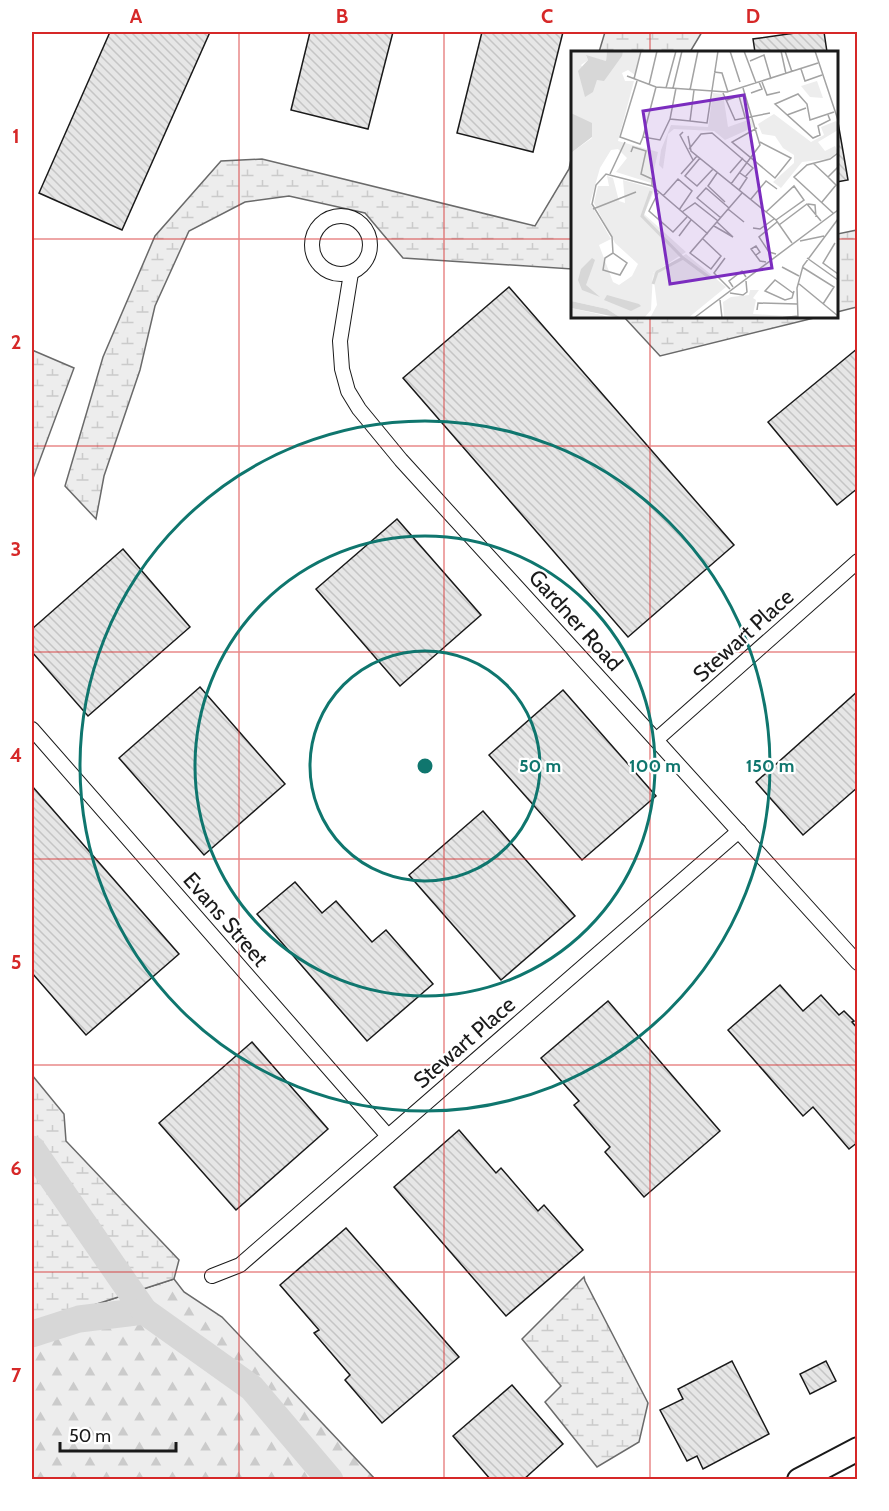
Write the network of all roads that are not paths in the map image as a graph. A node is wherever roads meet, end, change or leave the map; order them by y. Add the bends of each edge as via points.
1 (351, 273) junction
2 (858, 561) edge
3 (32, 729) edge
4 (656, 740) junction
5 (739, 831) junction
6 (858, 963) edge
7 (388, 1136) junction
8 (212, 1276) dead end
9 (858, 1449) edge
10 (799, 1479) edge

1 - 1 street via 366,260 371,240 355,218 334,216 314,233 313,252 325,270
1 - 4 street, Gardner Road via 340,341 348,391 359,409
2 - 4 street, Stewart Place
3 - 7 street, Evans Street
4 - 5 street, Gardner Road
5 - 6 street, Gardner Road
5 - 7 street, Stewart Place
7 - 8 street, Stewart Place via 240,1265
9 - 10 highway

